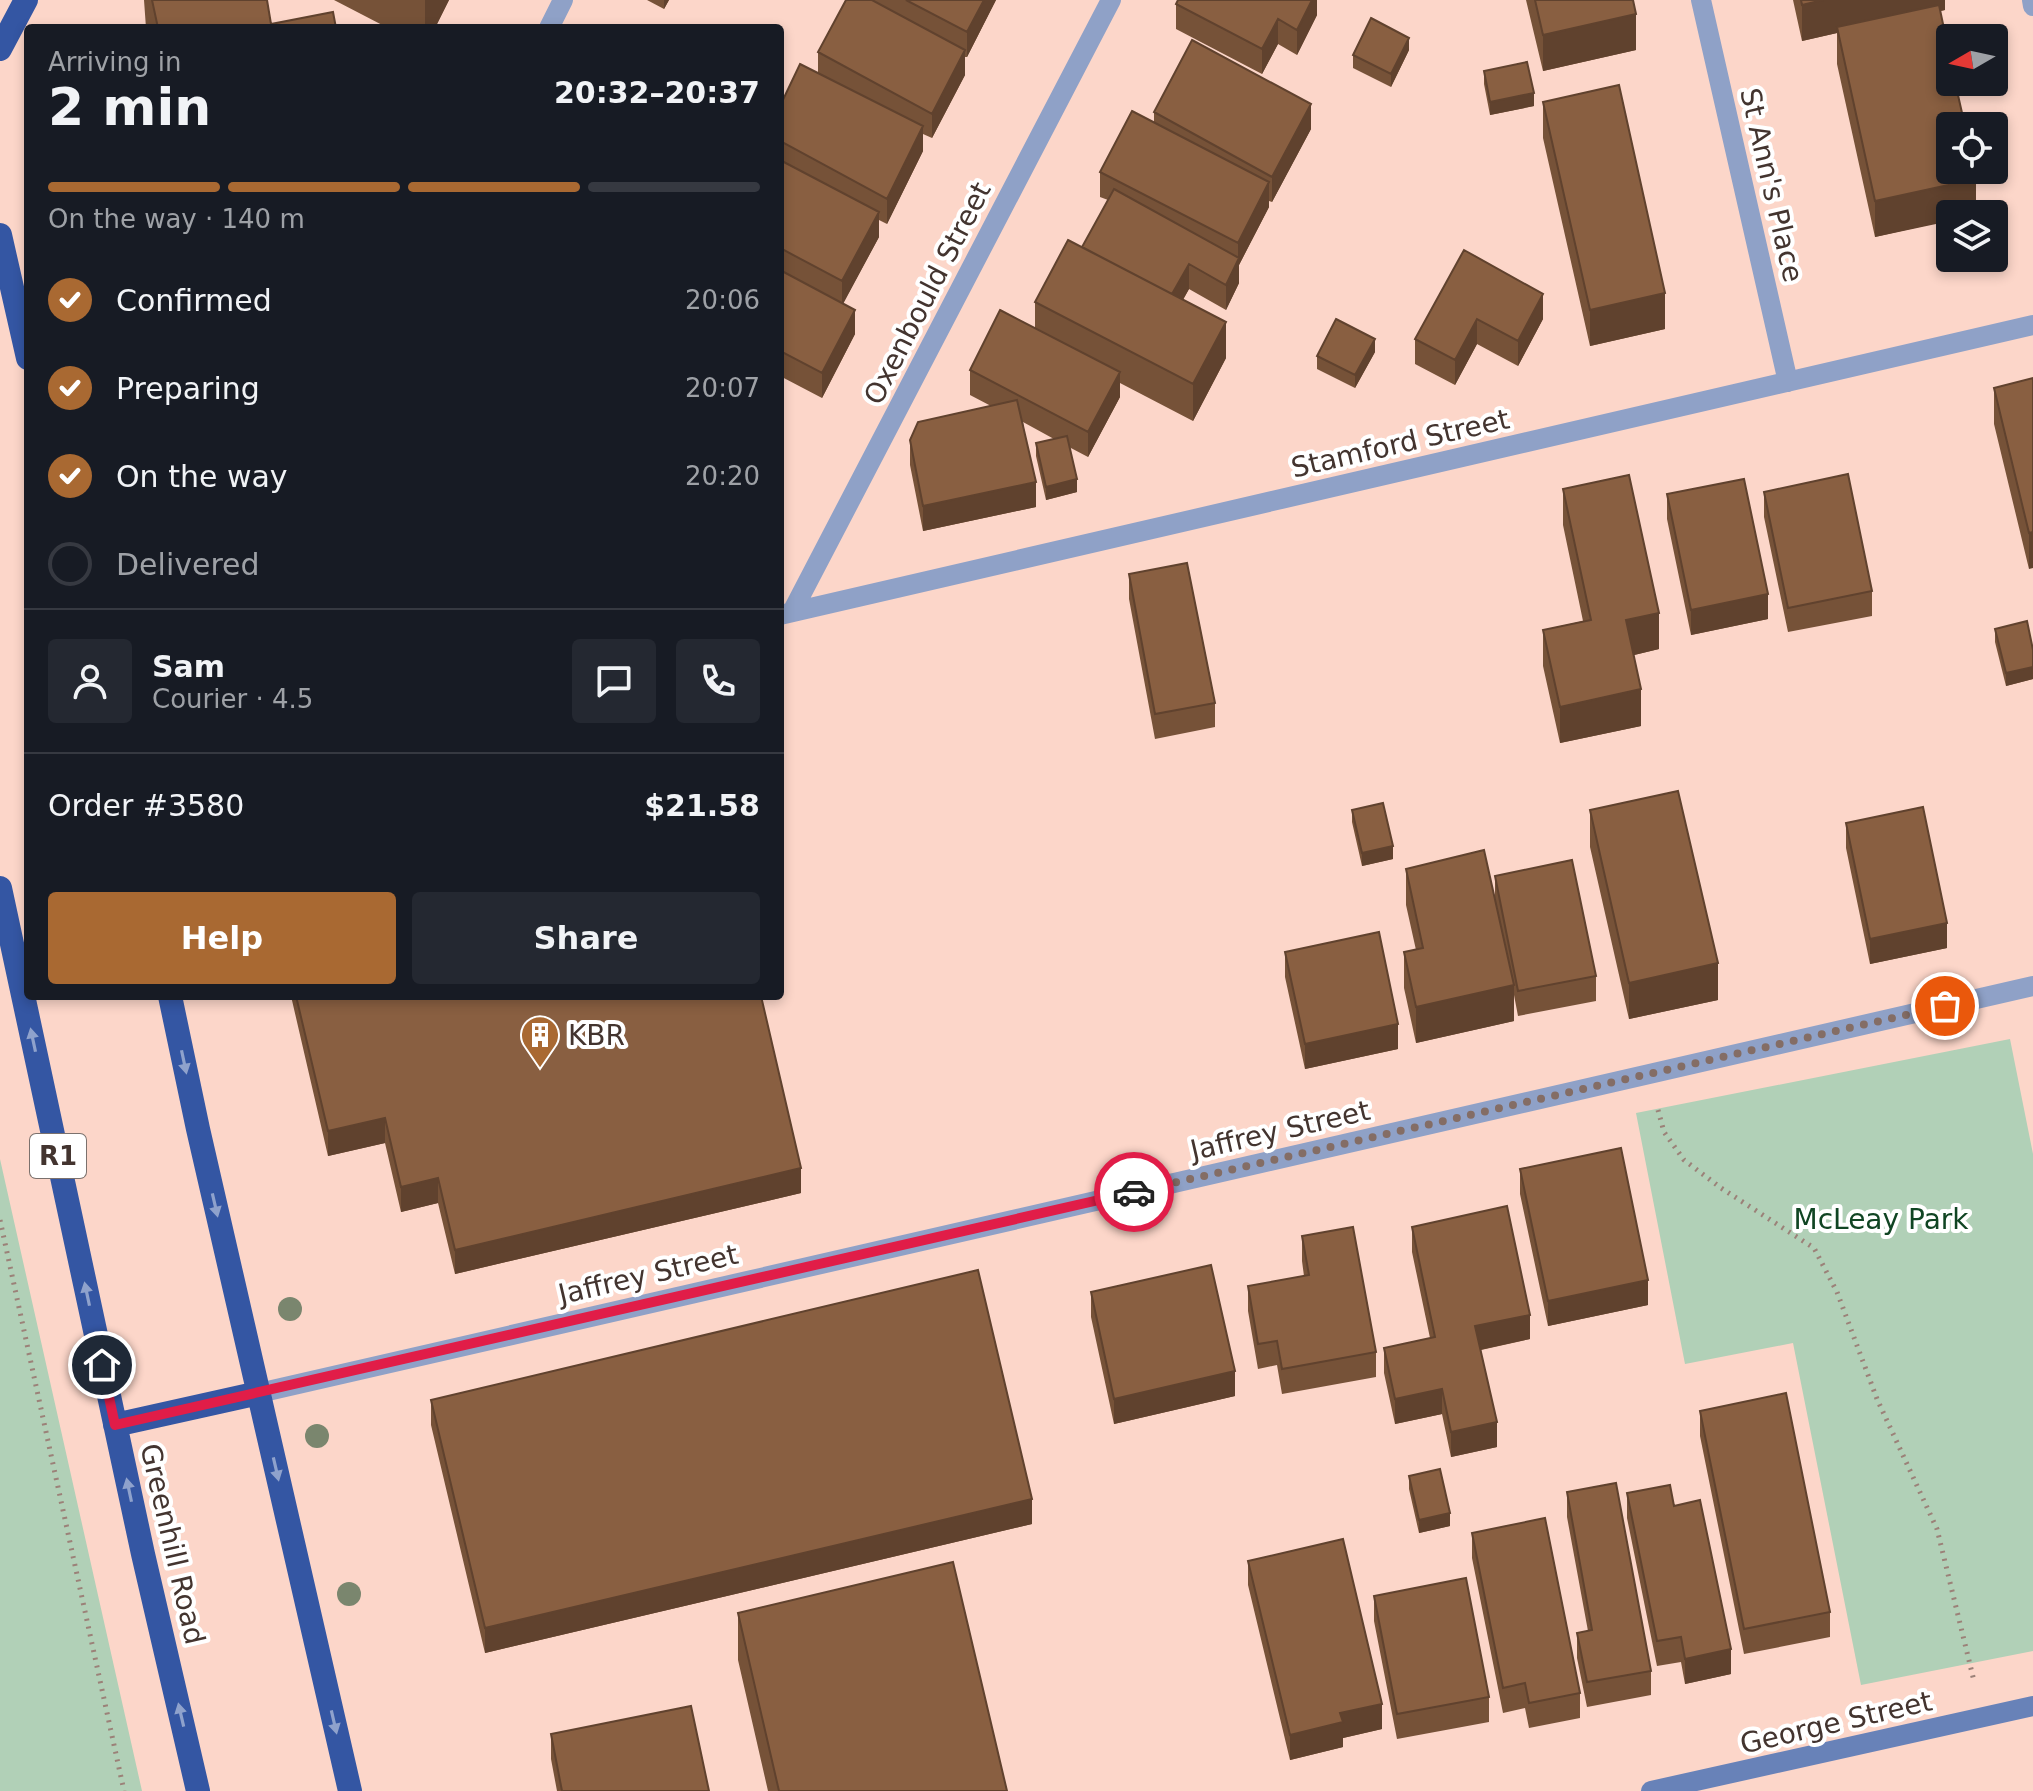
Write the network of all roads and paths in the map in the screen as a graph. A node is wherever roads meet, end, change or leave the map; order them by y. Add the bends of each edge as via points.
1 (26, 0) edge
2 (563, 0) edge
3 (1111, 0) edge
4 (1701, 0) edge
5 (2032, 0) edge
6 (2033, 6) edge
7 (551, 24) edge
8 (0, 49) edge
9 (0, 235) edge
10 (2033, 325) edge
11 (24, 340) edge
12 (1788, 382) junction
13 (786, 614) edge
14 (0, 888) edge
15 (2033, 986) edge
16 (171, 1000) edge
17 (1650, 1074) junction
18 (0, 1220) edge
19 (259, 1393) junction
20 (115, 1425) junction
21 (2033, 1706) edge
22 (1983, 1717) junction
23 (124, 1791) edge
24 (198, 1791) edge
25 (350, 1791) edge
26 (1651, 1791) edge

1 - 8 highway
2 - 7 street
3 - 13 street, Oxenbould Street
4 - 12 street, St Ann's Place
5 - 6 street
9 - 11 highway
10 - 12 street, Stamford Street
12 - 13 street, Stamford Street
20 -> 14 highway, Greenhill Road / R1
15 - 17 street, Jaffrey Street
16 -> 19 highway
17 - 19 street, Jaffrey Street
17 - 22 path via 1664,1132 1684,1160 1814,1248 1820,1259 1937,1529
18 - 23 path
19 - 20 highway
19 -> 25 highway
24 -> 20 highway, Greenhill Road / R1
21 - 22 street, George Street
22 - 26 street, George Street

